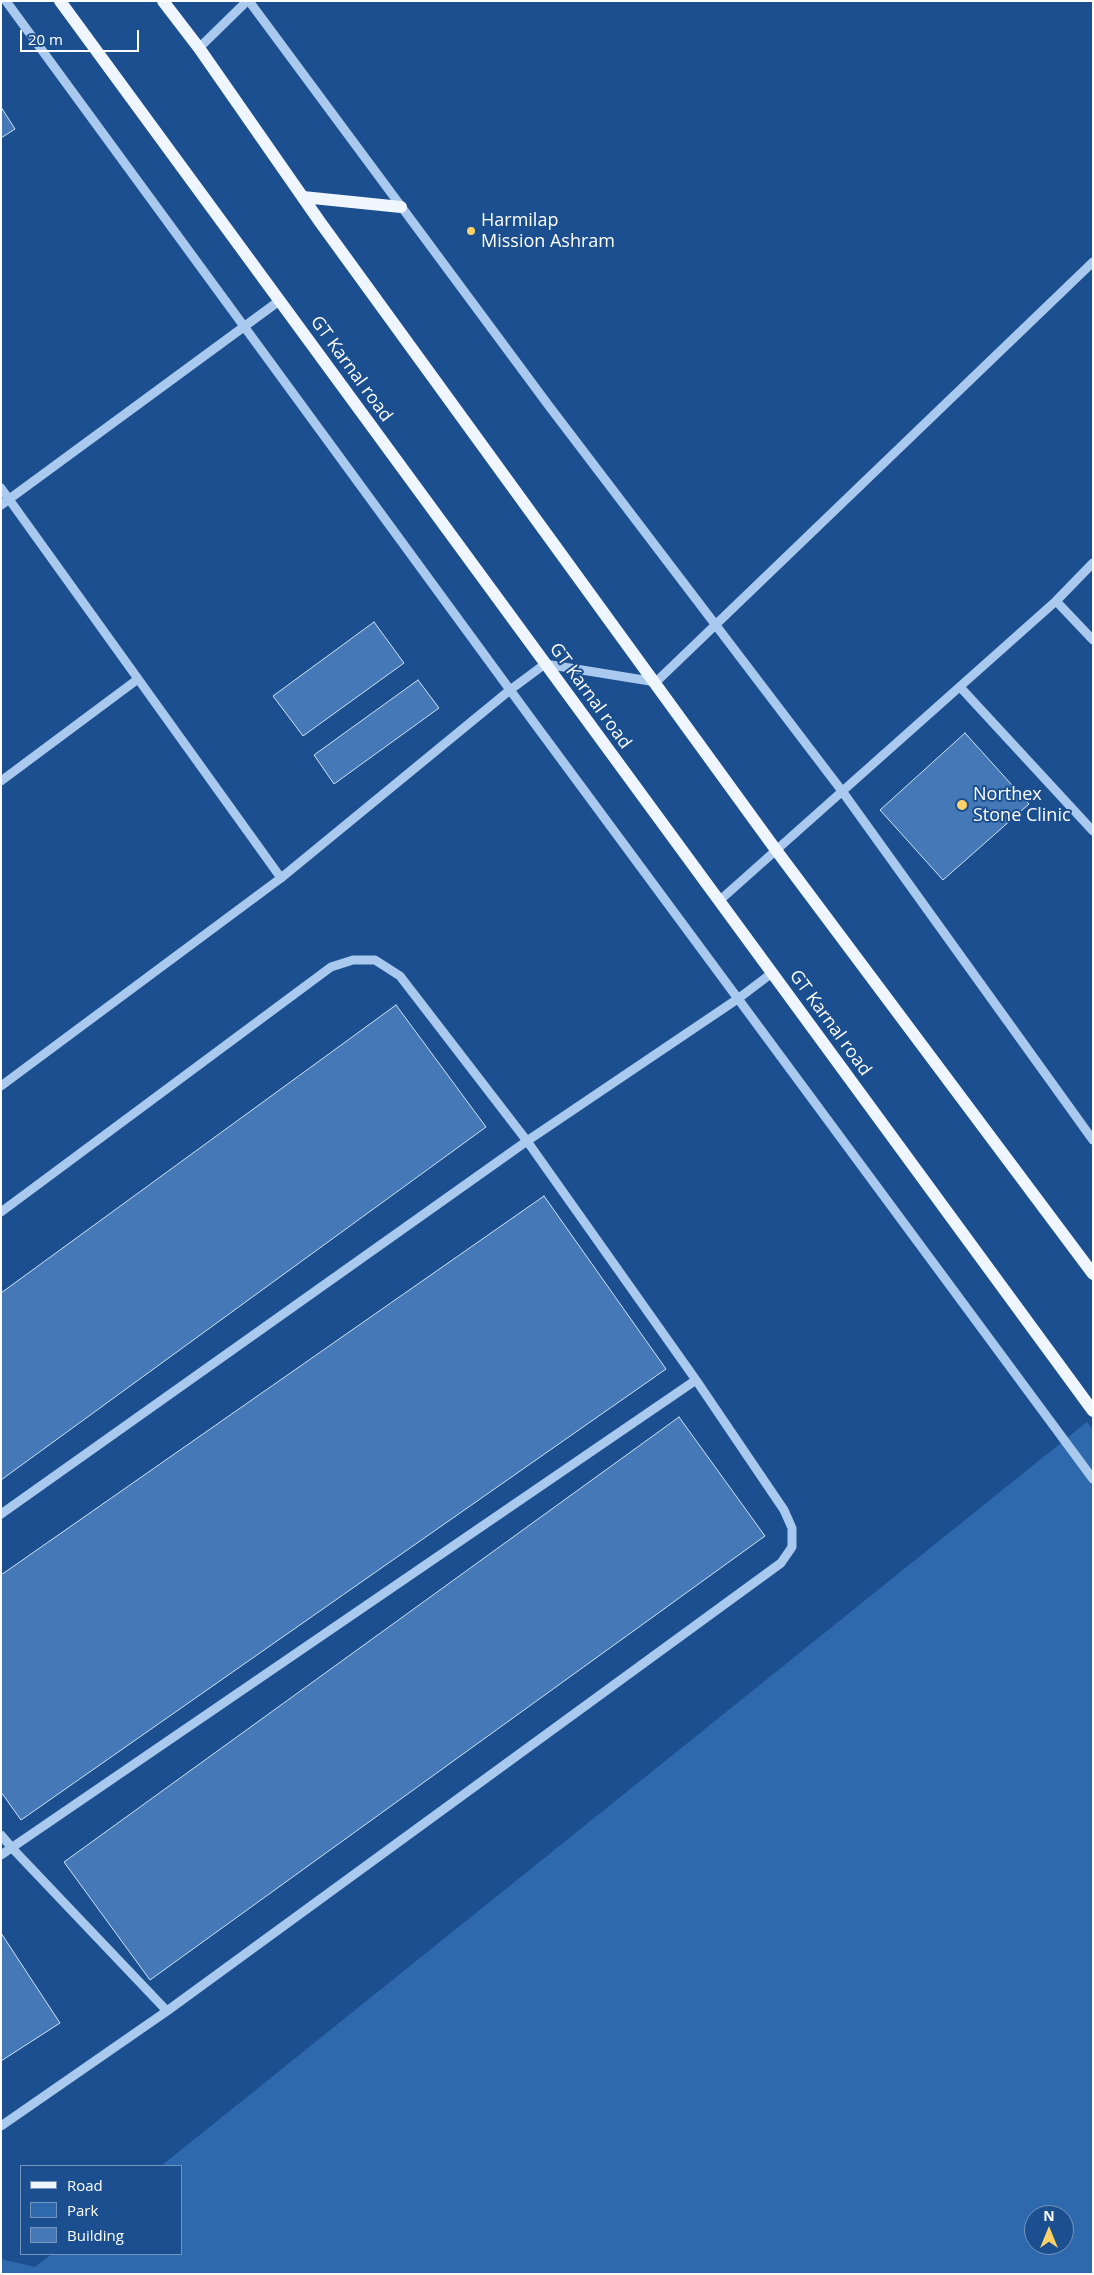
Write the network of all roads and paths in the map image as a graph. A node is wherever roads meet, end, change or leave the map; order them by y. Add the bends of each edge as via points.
1 (6, 1) edge
2 (60, 1) edge
3 (163, 1) edge
4 (248, 1) edge
5 (198, 48) junction
6 (303, 197) junction
7 (401, 207) junction
8 (1093, 262) edge
9 (279, 301) junction
10 (244, 325) junction
11 (1, 488) edge
12 (5, 502) edge
13 (1093, 563) edge
14 (1056, 601) junction
15 (715, 625) junction
16 (1093, 640) edge
17 (545, 664) junction
18 (138, 679) junction
19 (656, 682) junction
20 (960, 687) junction
21 (510, 690) junction
22 (1, 781) edge
23 (842, 791) junction
24 (1093, 831) edge
25 (776, 850) junction
26 (281, 878) junction
27 (719, 901) junction
28 (772, 974) junction
29 (739, 998) junction
30 (1, 1086) edge
31 (1093, 1140) edge
32 (527, 1141) junction
33 (1, 1212) edge
34 (1093, 1274) edge
35 (696, 1380) junction
36 (1093, 1411) edge
37 (1093, 1479) edge
38 (1, 1514) edge
39 (1, 1835) edge
40 (12, 1848) junction
41 (1, 1855) edge
42 (167, 2011) junction
43 (1, 2126) edge

1 - 10 street
2 - 9 main road, GT Karnal road
3 - 5 main road
4 - 5 street
4 - 7 street
5 - 6 main road
6 - 7 main road
6 - 19 main road
7 - 15 street
8 - 15 street
9 - 10 street
9 - 17 main road, GT Karnal road
10 - 12 street
10 - 21 street
11 - 12 street
12 - 18 street
13 - 14 street
14 - 16 street
14 - 20 street
15 - 19 street
15 - 23 street
17 - 19 street
17 - 21 street
17 - 27 main road, GT Karnal road
18 - 22 street
18 - 26 street
19 - 25 main road
20 - 23 street
20 - 24 street
21 - 26 street
21 - 29 street
23 - 25 street
23 - 31 street
25 - 27 street
25 - 34 main road
26 - 30 street
27 - 28 main road, GT Karnal road
28 - 29 street
28 - 36 main road, GT Karnal road
29 - 32 street
29 - 37 street
32 - 33 street via 400,976 375,960 353,960 331,967
32 - 35 street
32 - 38 street
35 - 40 street
35 - 42 street via 784,1510 792,1528 792,1547 781,1563
39 - 40 street
40 - 41 street
40 - 42 street
42 - 43 street

